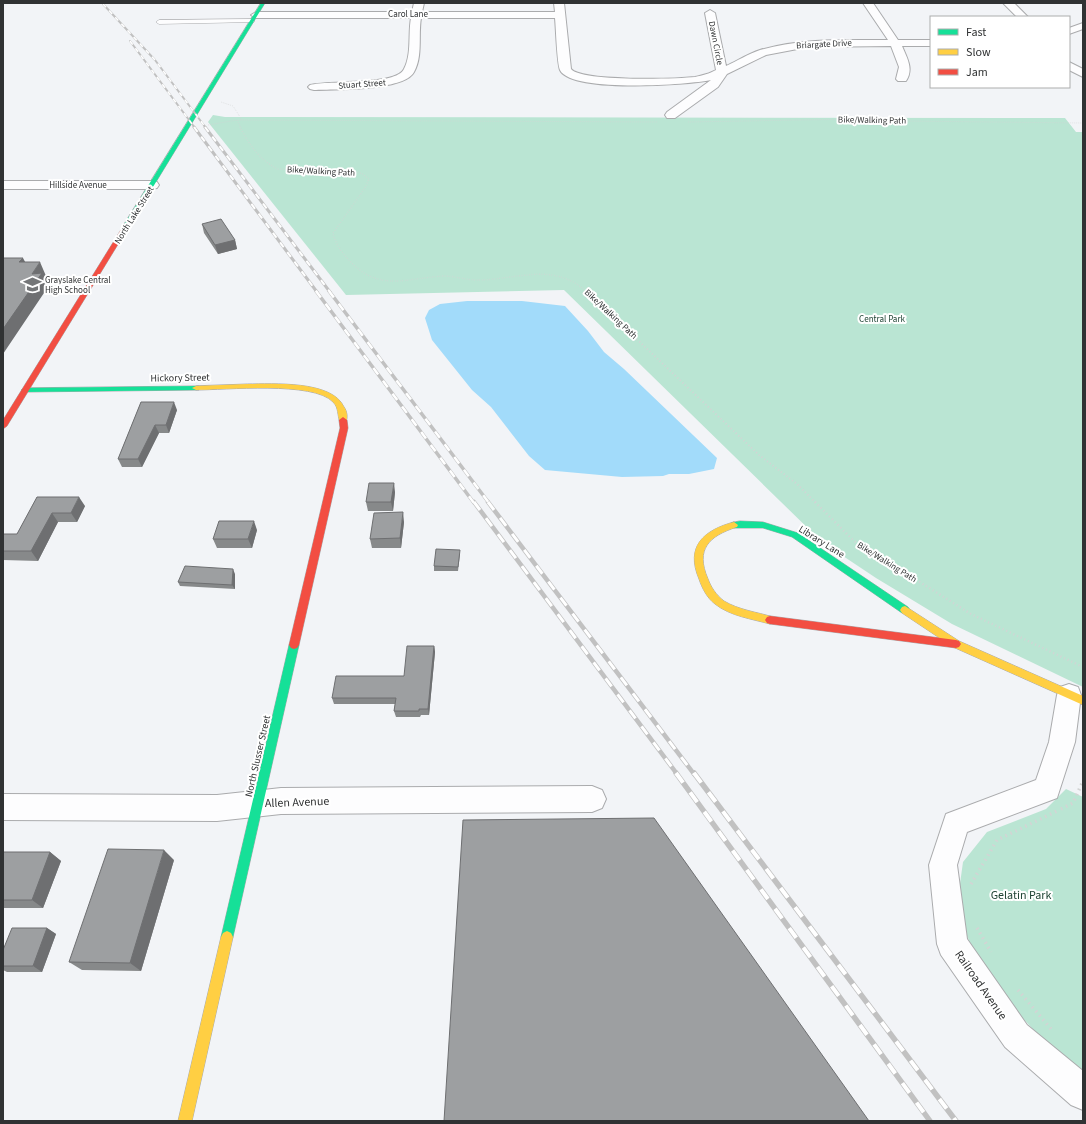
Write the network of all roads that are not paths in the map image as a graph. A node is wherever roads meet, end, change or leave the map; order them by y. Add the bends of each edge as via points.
1 (263, 3) edge
2 (419, 3) edge
3 (559, 3) edge
4 (868, 3) edge
5 (1008, 3) edge
6 (710, 12) dead end
7 (416, 14) junction
8 (560, 15) junction
9 (1022, 16) edge
10 (254, 18) junction
11 (159, 22) dead end
12 (1083, 26) edge
13 (1070, 31) edge
14 (895, 43) junction
15 (930, 43) edge
16 (1070, 67) edge
17 (722, 73) junction
18 (1083, 74) edge
19 (902, 79) dead end
20 (314, 87) dead end
21 (671, 116) dead end
22 (3, 185) edge
23 (152, 186) junction
24 (25, 390) junction
25 (334, 398) joint
26 (3, 426) edge
27 (956, 644) junction
28 (1076, 698) edge
29 (592, 799) dead end
30 (258, 804) junction
31 (3, 807) edge
32 (1083, 1093) edge
33 (185, 1121) edge

1 - 10 street, North Lake Street
2 - 7 street, Stuart Street
3 - 8 street
4 - 14 street
5 - 9 street
6 - 17 street, Dawn Circle
7 - 8 street, Carol Lane
7 - 10 street, Carol Lane
7 - 20 street, Stuart Street via 413,61 409,72 402,78 383,83
8 - 17 street, Briargate Drive via 565,68 569,74 577,77 617,82 674,82
10 - 11 lane
10 - 23 street, North Lake Street
12 - 13 street
14 - 15 street, Briargate Drive
14 - 17 street, Briargate Drive via 808,44 782,48 762,53
14 - 19 street via 905,67
16 - 18 street
17 - 21 street, Briargate Drive via 714,85
22 - 23 street, Hillside Avenue
23 - 24 street, North Lake Street
24 - 25 street, Hickory Street via 296,387
24 - 26 street, North Lake Street
25 - 30 street, North Slusser Street via 342,408 344,428
27 - 27 street, Library Lane via 770,620 737,611 714,599 699,567 699,550 708,537 722,528 740,524 763,525 795,535
27 - 28 street, Library Lane
28 - 32 street, Railroad Avenue via 1047,789 956,824 944,865 952,944 1016,1036
29 - 30 street, Allen Avenue via 281,801
30 - 31 street, Allen Avenue via 217,808
30 - 33 street, North Slusser Street

